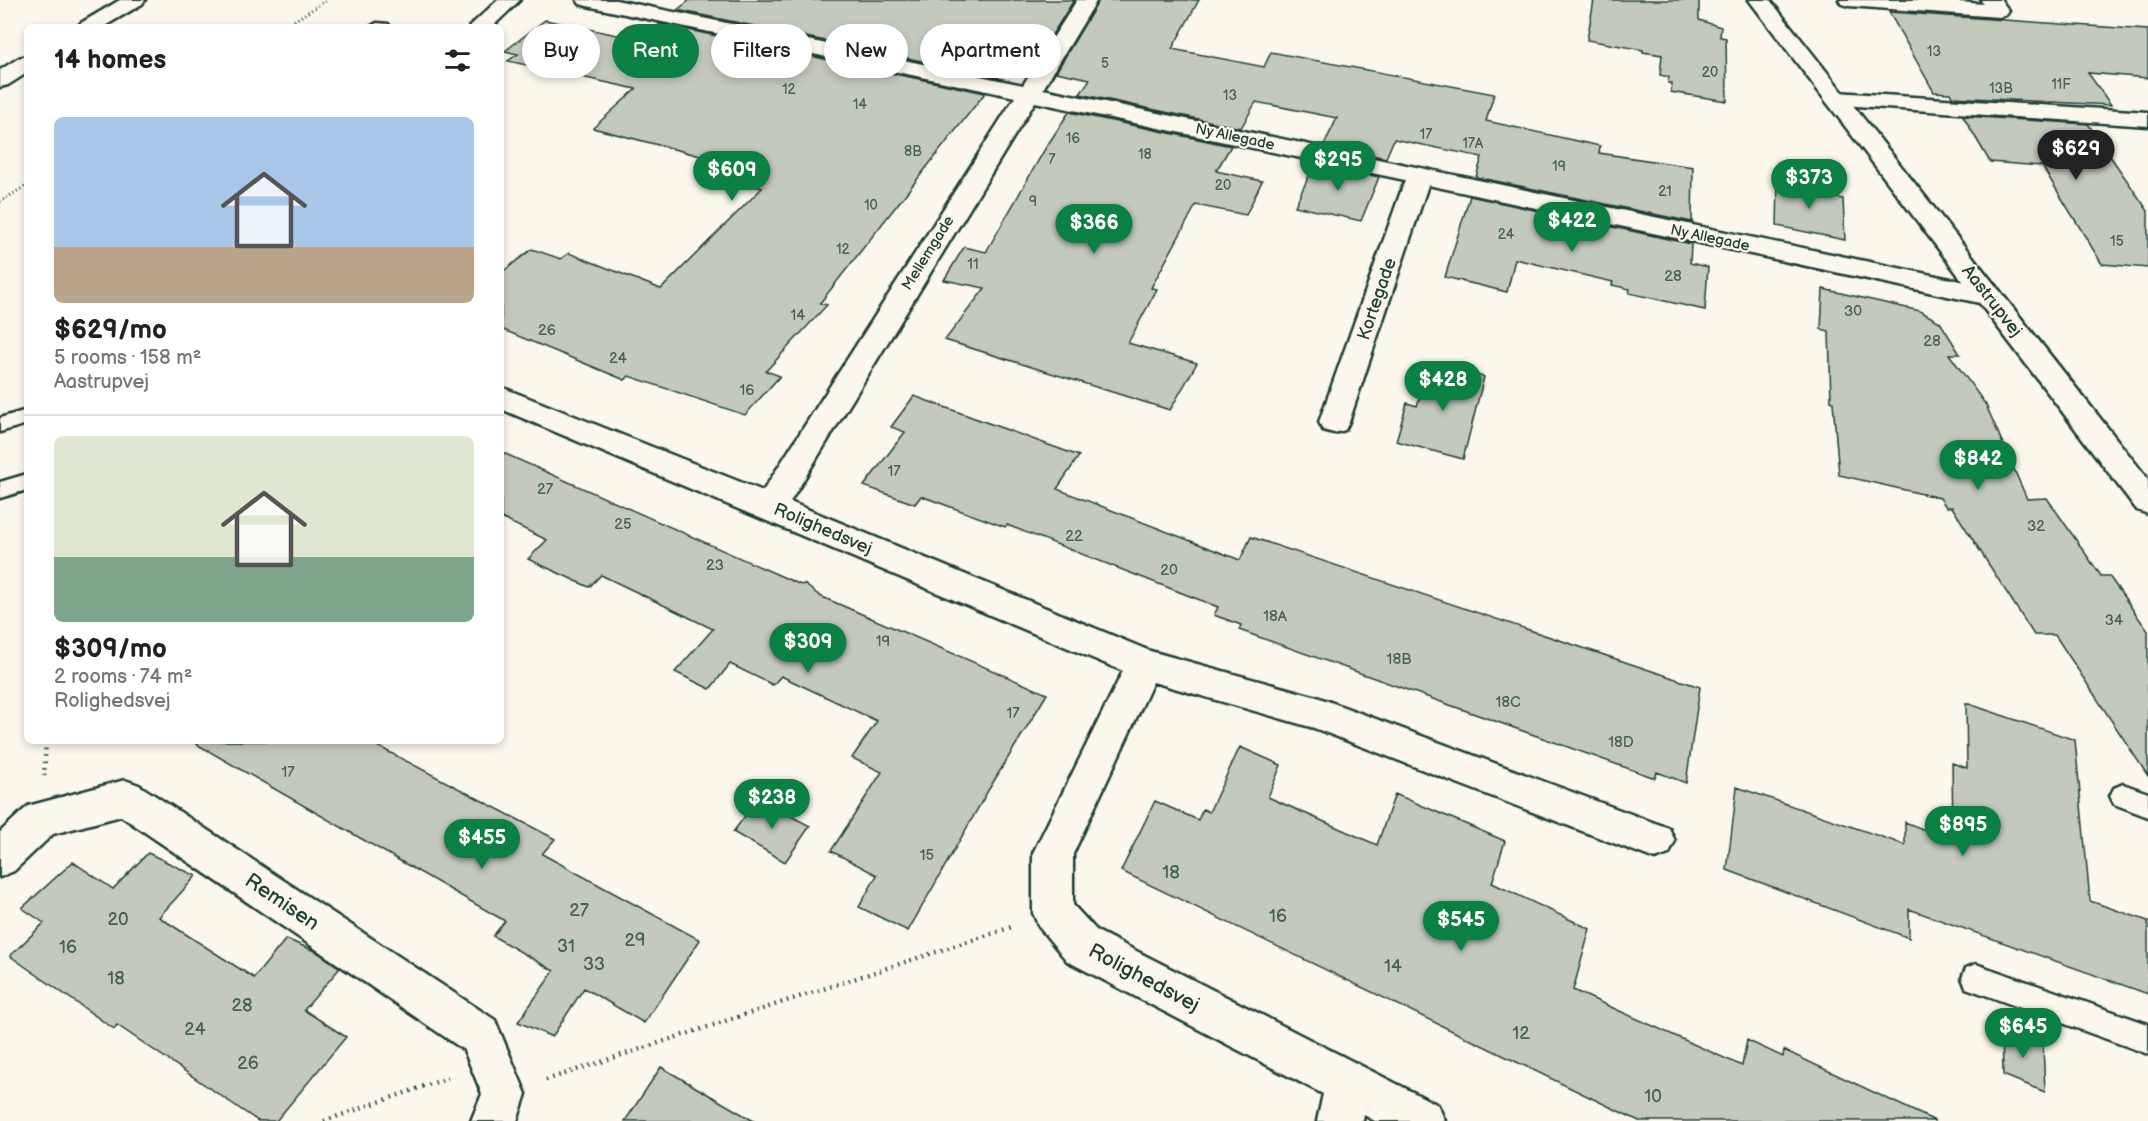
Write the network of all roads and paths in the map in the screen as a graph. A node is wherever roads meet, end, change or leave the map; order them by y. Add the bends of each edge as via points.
1 (135, 0) edge
2 (327, 0) edge
3 (510, 0) edge
4 (587, 0) edge
5 (1087, 0) edge
6 (1759, 0) edge
7 (1849, 0) edge
8 (1991, 0) edge
9 (93, 24) edge
10 (289, 24) edge
11 (483, 24) edge
12 (24, 65) edge
13 (0, 80) edge
14 (1028, 93) junction
15 (1836, 99) junction
16 (2148, 119) edge
17 (1419, 176) junction
18 (24, 187) edge
19 (0, 202) edge
20 (1989, 296) junction
21 (504, 398) edge
22 (24, 418) edge
23 (1334, 422) dead end
24 (0, 424) edge
25 (24, 483) edge
26 (0, 490) edge
27 (2148, 502) edge
28 (770, 507) junction
29 (1144, 664) junction
30 (2123, 796) dead end
31 (2148, 805) edge
32 (1655, 841) dead end
33 (0, 858) edge
34 (1053, 913) junction
35 (1976, 978) dead end
36 (2148, 1039) edge
37 (497, 1092) edge
38 (1344, 1102) edge
39 (324, 1121) edge
40 (1422, 1121) edge

1 - 9 street
2 - 10 path
3 - 11 street
4 - 14 street, Ny Allegade
5 - 14 street, Mellemgade
6 - 15 street, Aastrupvej
7 - 8 street via 1999,11
12 - 13 street
14 - 17 street, Ny Allegade
14 - 28 street, Mellemgade
15 - 16 street
15 - 20 street, Aastrupvej
17 - 20 street, Ny Allegade
17 - 23 street, Kortegade
18 - 19 path
20 - 27 street, Aastrupvej
21 - 28 street, Rolighedsvej
22 - 24 lane
25 - 26 lane
28 - 29 street, Rolighedsvej
29 - 32 street, Rolighedsvej via 1317,713
29 - 34 street via 1053,853
30 - 31 lane
33 - 37 street, Remisen via 42,819 125,797 480,1035
34 - 37 path
34 - 38 street, Rolighedsvej via 1082,946
35 - 36 lane
37 - 39 path
38 - 40 street, Rolighedsvej

